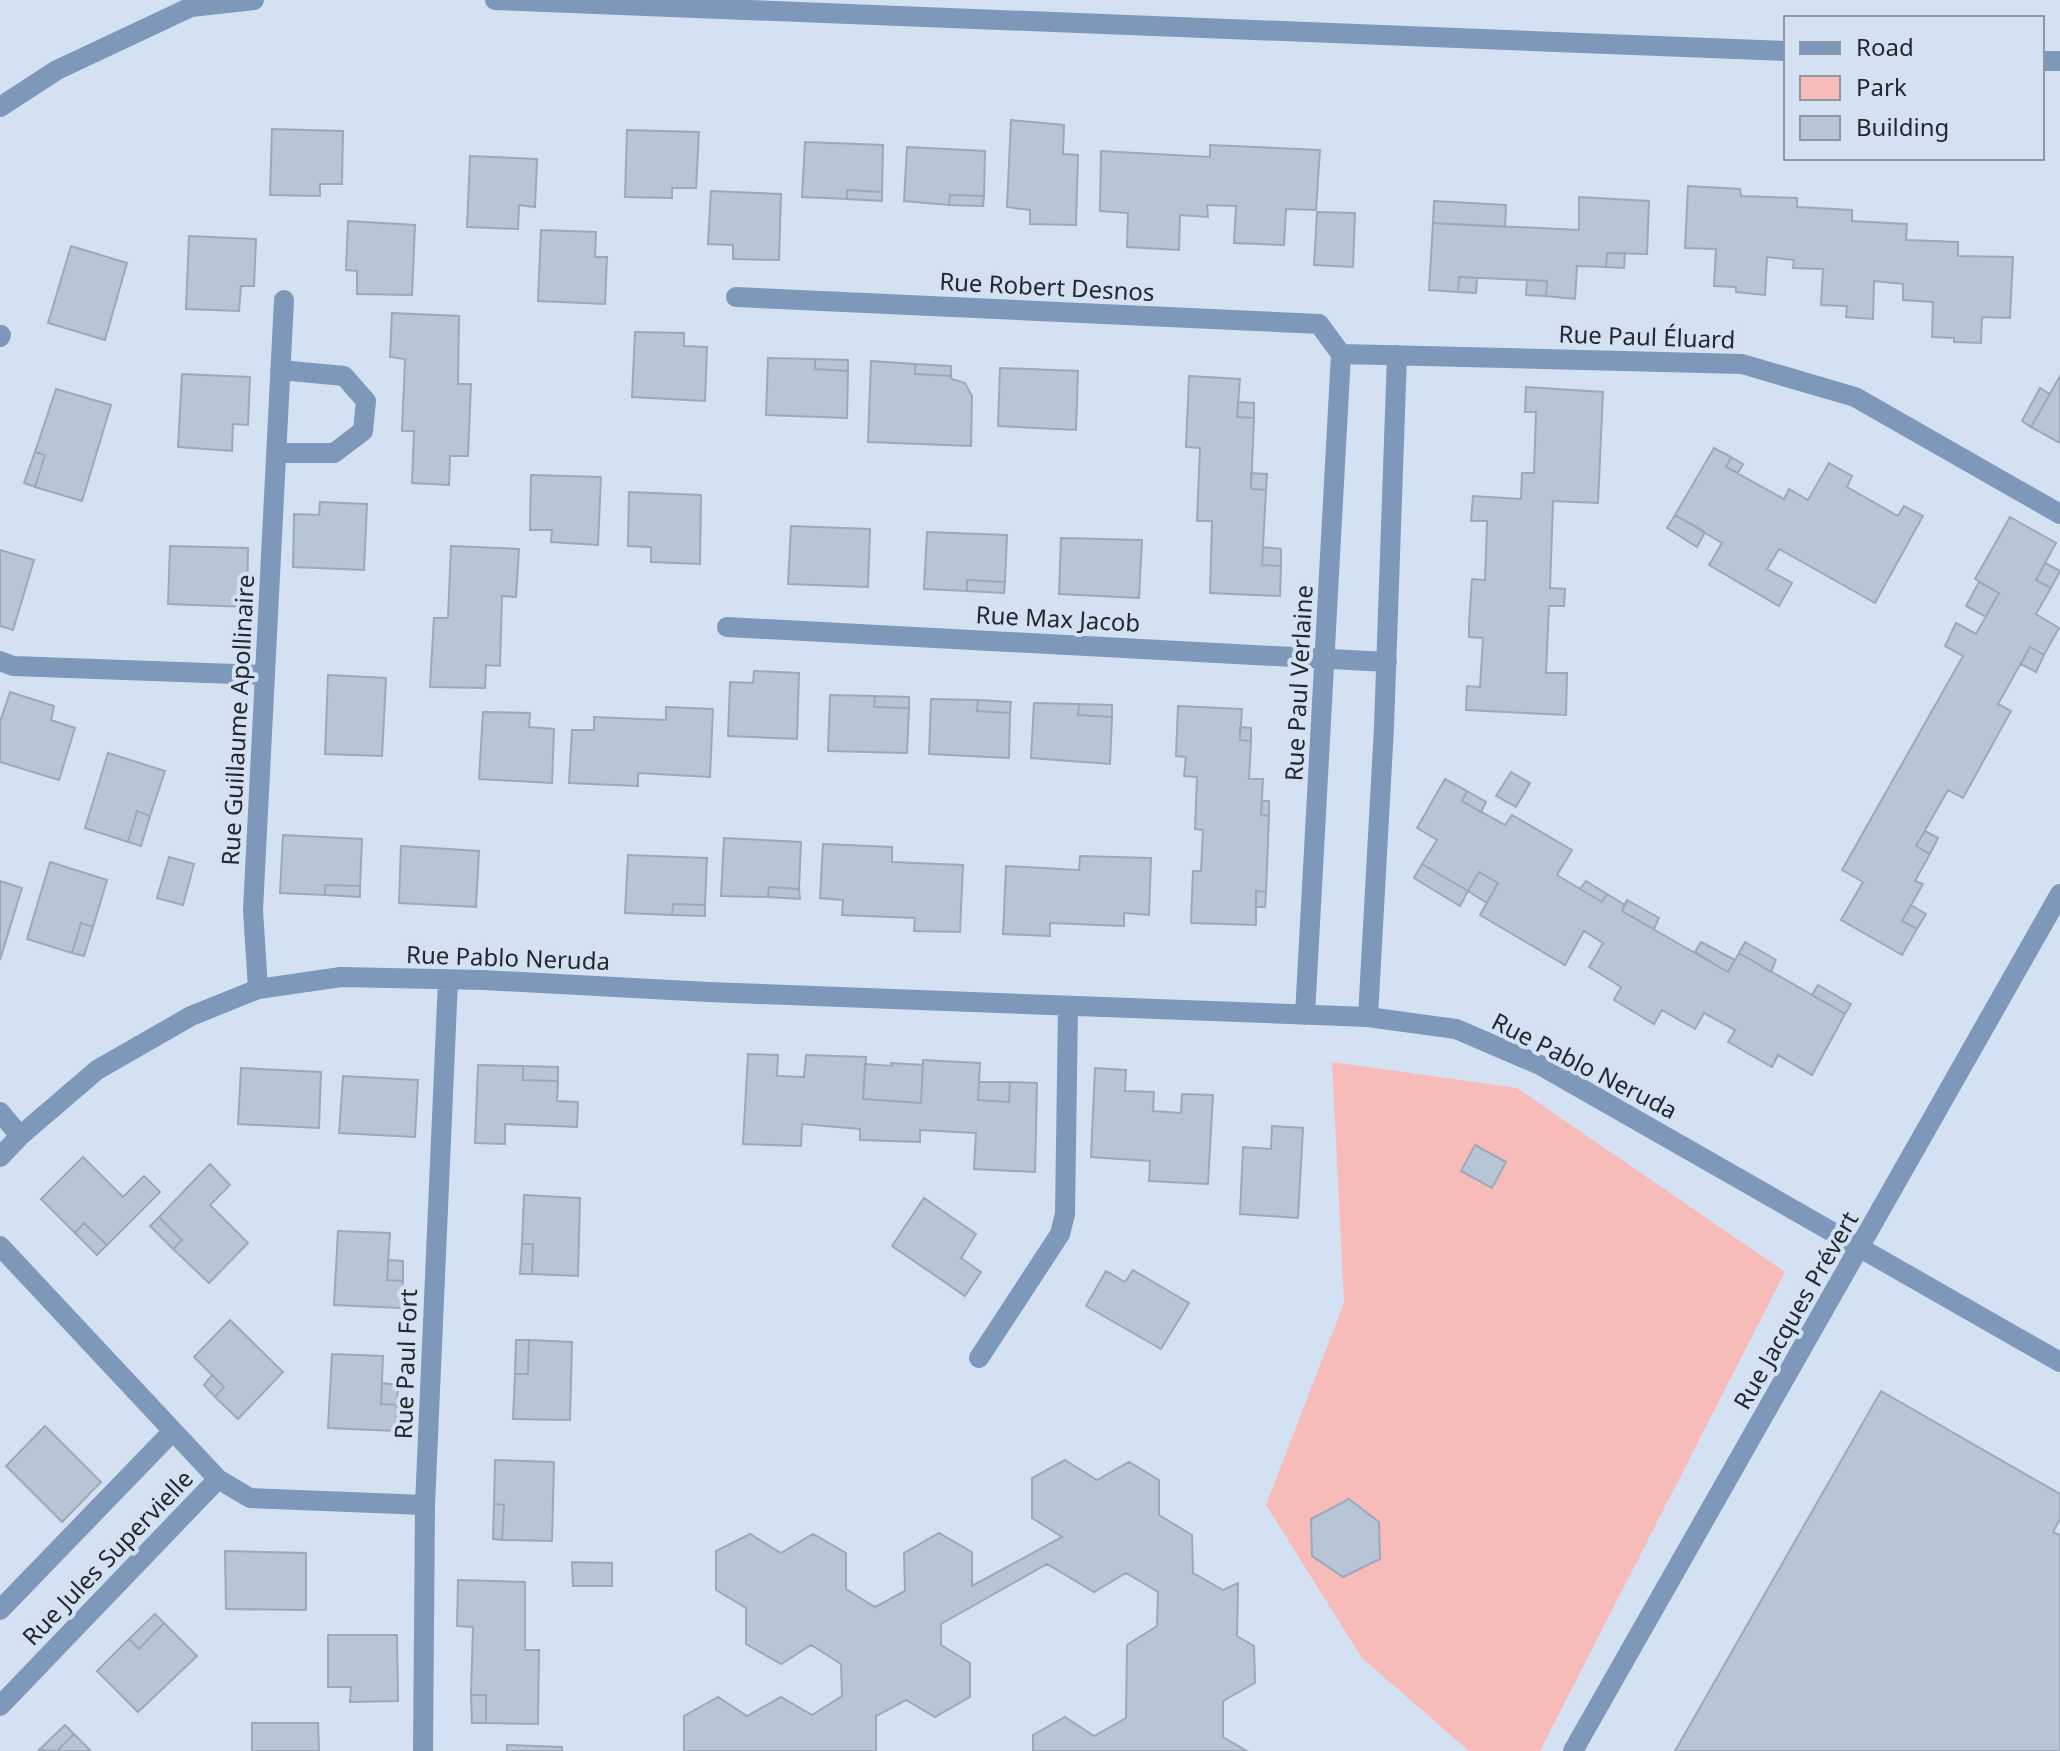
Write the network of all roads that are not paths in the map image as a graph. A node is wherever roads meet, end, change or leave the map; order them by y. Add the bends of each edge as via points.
1 (254, 0) edge
2 (495, 0) edge
3 (190, 4) edge
4 (1784, 51) edge
5 (0, 107) edge
6 (736, 297) dead end
7 (284, 300) dead end
8 (1341, 354) junction
9 (1397, 355) junction
10 (280, 370) junction
11 (276, 453) junction
12 (2060, 514) edge
13 (727, 627) dead end
14 (1326, 658) junction
15 (0, 661) edge
16 (1387, 662) junction
17 (265, 675) junction
18 (2060, 894) edge
19 (448, 980) junction
20 (258, 989) junction
21 (1068, 1007) junction
22 (1305, 1015) junction
23 (1368, 1017) junction
24 (0, 1112) edge
25 (20, 1136) junction
26 (0, 1157) edge
27 (0, 1246) edge
28 (1861, 1247) junction
29 (979, 1358) dead end
30 (2060, 1362) edge
31 (173, 1431) junction
32 (218, 1479) junction
33 (425, 1505) junction
34 (0, 1610) edge
35 (0, 1706) edge
36 (423, 1751) edge
37 (1573, 1751) edge

1 - 3 street
2 - 4 street
3 - 5 street via 57,70
6 - 8 street, Rue Robert Desnos via 1319,324
7 - 10 street, Rue Guillaume Apollinaire
8 - 9 street, Rue Paul Éluard
8 - 14 street, Rue Paul Verlaine
9 - 12 street, Rue Paul Éluard via 1742,364 1855,397
9 - 16 street
10 - 11 street, Rue Guillaume Apollinaire
10 - 11 street via 344,376 366,401 363,431 334,453
11 - 17 street, Rue Guillaume Apollinaire
13 - 14 street, Rue Max Jacob
14 - 16 street, Rue Max Jacob
14 - 22 street, Rue Paul Verlaine
15 - 17 street via 13,666
16 - 23 street
17 - 20 street, Rue Guillaume Apollinaire via 253,910
18 - 28 street, Rue Jacques Prévert
19 - 20 street, Rue Pablo Neruda via 341,977
19 - 21 street, Rue Pablo Neruda
19 - 33 street, Rue Paul Fort
20 - 25 street, Rue Pablo Neruda via 191,1016 97,1070
21 - 22 street, Rue Pablo Neruda
21 - 29 street via 1065,1214 1060,1234
22 - 23 street, Rue Pablo Neruda
23 - 28 street, Rue Pablo Neruda via 1456,1029 1540,1065
24 - 25 street
25 - 26 street, Rue Pablo Neruda
27 - 31 street, Rue Jules Supervielle
28 - 30 street, Rue Pablo Neruda
28 - 37 street, Rue Jacques Prévert
31 - 32 street, Rue Jules Supervielle
31 - 34 street, Rue Jules Supervielle
32 - 33 street, Rue Jules Supervielle via 250,1498
32 - 35 street, Rue Jules Supervielle
33 - 36 street, Rue Paul Fort

